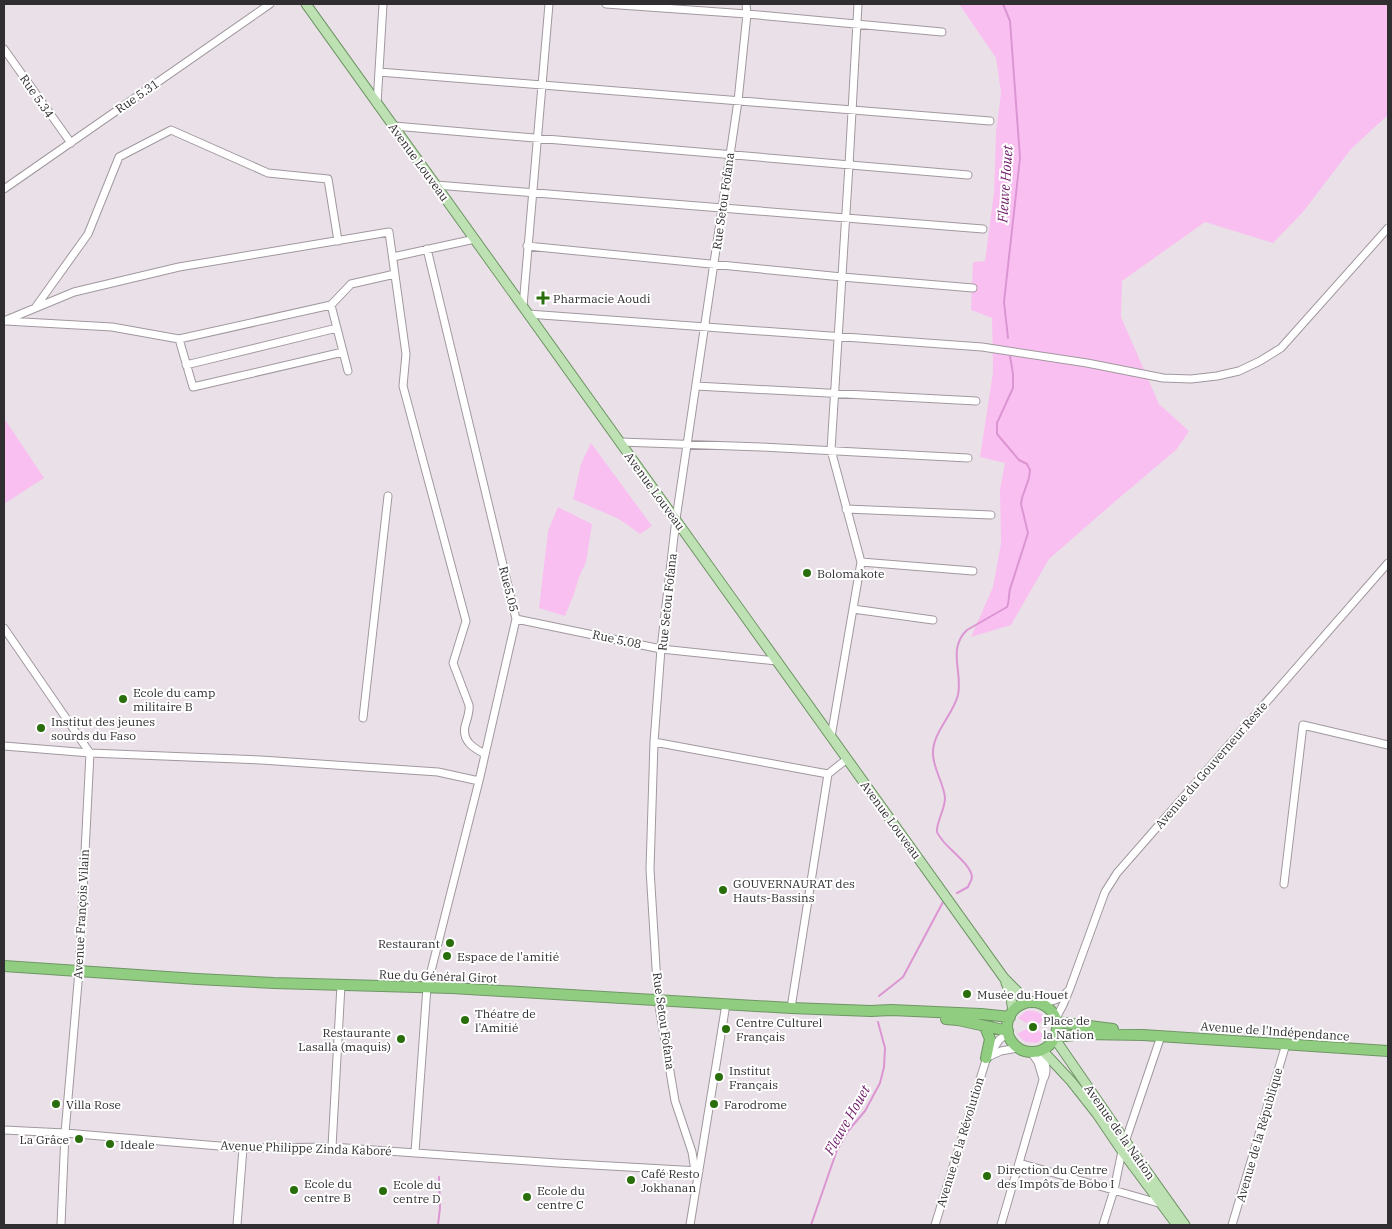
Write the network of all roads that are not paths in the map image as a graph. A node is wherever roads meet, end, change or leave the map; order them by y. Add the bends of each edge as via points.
1 (270, 4) edge
2 (306, 4) edge
3 (383, 4) edge
4 (549, 4) edge
5 (606, 4) edge
6 (746, 4) edge
7 (858, 4) edge
8 (746, 14) junction
9 (857, 24) junction
10 (942, 32) dead end
11 (4, 49) edge
12 (379, 72) junction
13 (541, 85) junction
14 (738, 101) junction
15 (377, 104) junction
16 (852, 110) junction
17 (990, 121) dead end
18 (394, 126) junction
19 (537, 138) junction
20 (70, 143) junction
21 (730, 155) junction
22 (849, 165) junction
23 (968, 174) dead end
24 (436, 185) junction
25 (4, 189) edge
26 (533, 193) junction
27 (723, 208) junction
28 (845, 218) junction
29 (1388, 228) edge
30 (983, 229) dead end
31 (475, 239) junction
32 (338, 241) junction
33 (528, 246) junction
34 (427, 249) junction
35 (393, 257) junction
36 (714, 264) junction
37 (395, 274) junction
38 (842, 277) junction
39 (973, 288) dead end
40 (331, 305) junction
41 (35, 308) junction
42 (526, 310) junction
43 (4, 321) edge
44 (705, 326) junction
45 (337, 328) junction
46 (838, 337) junction
47 (179, 340) junction
48 (343, 352) junction
49 (186, 365) junction
50 (348, 371) dead end
51 (696, 386) junction
52 (835, 394) junction
53 (976, 401) dead end
54 (620, 442) junction
55 (688, 445) junction
56 (831, 450) junction
57 (968, 458) dead end
58 (388, 496) dead end
59 (846, 509) junction
60 (991, 514) dead end
61 (676, 519) junction
62 (861, 562) junction
63 (1388, 563) edge
64 (973, 571) dead end
65 (853, 609) junction
66 (516, 619) junction
67 (933, 620) dead end
68 (4, 628) edge
69 (661, 648) junction
70 (777, 661) junction
71 (363, 718) dead end
72 (831, 737) junction
73 (654, 742) junction
74 (1388, 745) edge
75 (4, 746) edge
76 (90, 753) junction
77 (485, 754) junction
78 (847, 759) junction
79 (828, 774) junction
80 (479, 781) junction
81 (1284, 884) dead end
82 (4, 966) edge
83 (79, 971) junction
84 (1004, 978) junction
85 (341, 985) junction
86 (427, 987) junction
87 (1070, 988) junction
88 (658, 1000) junction
89 (1033, 1002) junction
90 (726, 1004) junction
91 (791, 1008) junction
92 (871, 1011) junction
93 (1011, 1014) junction
94 (1056, 1020) junction
95 (985, 1027) junction
96 (1008, 1032) junction
97 (1161, 1036) junction
98 (1057, 1038) junction
99 (1286, 1044) junction
100 (1018, 1048) junction
101 (1038, 1051) junction
102 (1388, 1051) edge
103 (986, 1059) junction
104 (1043, 1080) junction
105 (4, 1130) edge
106 (65, 1133) junction
107 (1126, 1142) junction
108 (332, 1146) junction
109 (243, 1148) junction
110 (1122, 1151) junction
111 (415, 1152) junction
112 (1019, 1163) junction
113 (697, 1171) junction
114 (1114, 1190) junction
115 (1162, 1204) junction
116 (1172, 1207) junction
117 (61, 1225) edge
118 (237, 1225) edge
119 (690, 1225) edge
120 (936, 1225) edge
121 (1001, 1225) edge
122 (1103, 1225) edge
123 (1177, 1225) edge
124 (1186, 1225) edge
125 (1232, 1225) edge

1 - 20 street, Rue 5.31
2 - 15 main road, Avenue Louveau
3 - 12 street
4 - 13 street
5 - 8 street
6 - 8 street, Rue Setou Fofana
7 - 9 street
8 - 9 street
8 - 14 street, Rue Setou Fofana
9 - 10 street
9 - 16 street
11 - 20 street, Rue 5.34
12 - 13 street
12 - 15 street
13 - 14 street
13 - 19 street
14 - 16 street
14 - 21 street, Rue Setou Fofana
15 - 18 main road, Avenue Louveau
16 - 17 street
16 - 22 street
18 - 19 street
18 - 24 main road, Avenue Louveau
19 - 21 street
19 - 26 street
20 - 25 street, Rue 5.31
21 - 22 street
21 - 27 street, Rue Setou Fofana
22 - 23 street
22 - 28 street
24 - 26 street
24 - 31 main road, Avenue Louveau
26 - 27 street
26 - 33 street
27 - 28 street
27 - 36 street, Rue Setou Fofana
28 - 30 street
28 - 38 street
29 - 46 street via 1281,348 1239,371 1217,376 1163,378 982,347
31 - 34 street
31 - 42 main road, Avenue Louveau
32 - 35 street via 389,232
32 - 41 street via 179,267 74,292
32 - 41 street via 328,179 268,173 171,130 119,156 88,234
33 - 36 street
33 - 42 street
34 - 35 street
34 - 66 street, Rue5.05
35 - 37 street
36 - 38 street
36 - 44 street, Rue Setou Fofana
37 - 40 street via 351,284
37 - 77 street via 406,354 403,386 466,621 454,663 470,705 466,740
38 - 39 street
38 - 46 street
40 - 45 street
40 - 47 street
41 - 43 street
42 - 44 street
42 - 54 main road, Avenue Louveau
43 - 47 street via 112,327
44 - 46 street
44 - 51 street, Rue Setou Fofana
45 - 48 street
45 - 49 street
46 - 52 street
47 - 49 street
48 - 49 street via 193,387
48 - 50 street
51 - 52 street
51 - 55 street, Rue Setou Fofana
52 - 53 street
52 - 56 street
54 - 55 street
54 - 61 main road, Avenue Louveau
55 - 56 street
55 - 61 street, Rue Setou Fofana
56 - 57 street
56 - 59 street
58 - 71 street
59 - 60 street
59 - 62 street
61 - 69 street, Rue Setou Fofana
61 - 70 main road, Avenue Louveau
62 - 64 street
62 - 65 street
63 - 87 street, Avenue du Gouverneur Reste via 1117,873 1104,892
65 - 67 street
65 - 72 street
66 - 69 street, Rue 5.08
66 - 77 street, Rue5.05
68 - 76 street
69 - 70 street, Rue 5.08
69 - 73 street, Rue Setou Fofana
70 - 72 main road, Avenue Louveau
72 - 78 main road, Avenue Louveau
73 - 79 street
73 - 88 street, Rue Setou Fofana via 650,869
74 - 81 street via 1303,725
75 - 76 street
76 - 80 street via 438,772
76 - 83 street, Avenue François Vilain
77 - 80 street, Rue5.05
78 - 79 street
78 - 84 main road, Avenue Louveau
79 - 91 street
80 - 86 street, Rue5.05
82 - 83 highway, Rue du Général Girot
83 - 85 highway, Rue du Général Girot via 197,980
83 - 106 street, Avenue François Vilain
84 - 89 main road, Avenue Louveau
84 - 93 main road, Avenue Louveau via 1010,992
85 - 86 highway, Rue du Général Girot
85 - 108 street
86 - 88 highway, Rue du Général Girot
86 - 111 street, Rue5.05
87 - 89 street via 1060,999
87 - 94 street, Avenue du Gouverneur Reste
88 - 90 highway, Rue du Général Girot
88 - 113 street, Rue Setou Fofana via 675,1101
89 - 93 highway via 1020,1005
89 - 94 highway via 1047,1007
90 - 91 highway, Rue du Général Girot
90 - 113 street
91 - 92 highway, Rue du Général Girot
92 - 93 highway
92 - 95 highway via 958,1020
93 - 96 highway
94 - 97 highway, Avenue de l'Indépendance
94 - 98 highway
95 - 96 highway
95 - 103 highway via 990,1039
96 - 100 highway
96 - 103 street, Avenue de la Révolution
97 - 98 highway, Avenue de l'Indépendance via 1082,1034
97 - 99 highway, Avenue de l'Indépendance
97 - 107 street
98 - 101 highway
98 - 107 main road, Avenue de la Nation
99 - 102 highway, Avenue de l'Indépendance
99 - 125 street, Avenue de la République
100 - 101 highway
100 - 103 street
101 - 104 street
101 - 104 street via 1045,1061 1046,1076
101 - 110 main road, Avenue de la Nation via 1071,1080
103 - 120 street, Avenue de la Révolution
104 - 112 street
105 - 106 street, Avenue Philippe Zinda Kaboré
106 - 109 street, Avenue Philippe Zinda Kaboré
106 - 117 street, Avenue François Vilain
107 - 110 street
107 - 116 main road, Avenue de la Nation
108 - 109 street, Avenue Philippe Zinda Kaboré
108 - 111 street, Avenue Philippe Zinda Kaboré
109 - 118 street
110 - 114 street
110 - 115 main road, Avenue de la Nation
111 - 113 street, Avenue Philippe Zinda Kaboré
112 - 114 street
112 - 121 street
113 - 119 street
114 - 115 street
114 - 122 street
115 - 116 street
115 - 123 main road, Avenue de la Nation
116 - 124 main road, Avenue de la Nation

